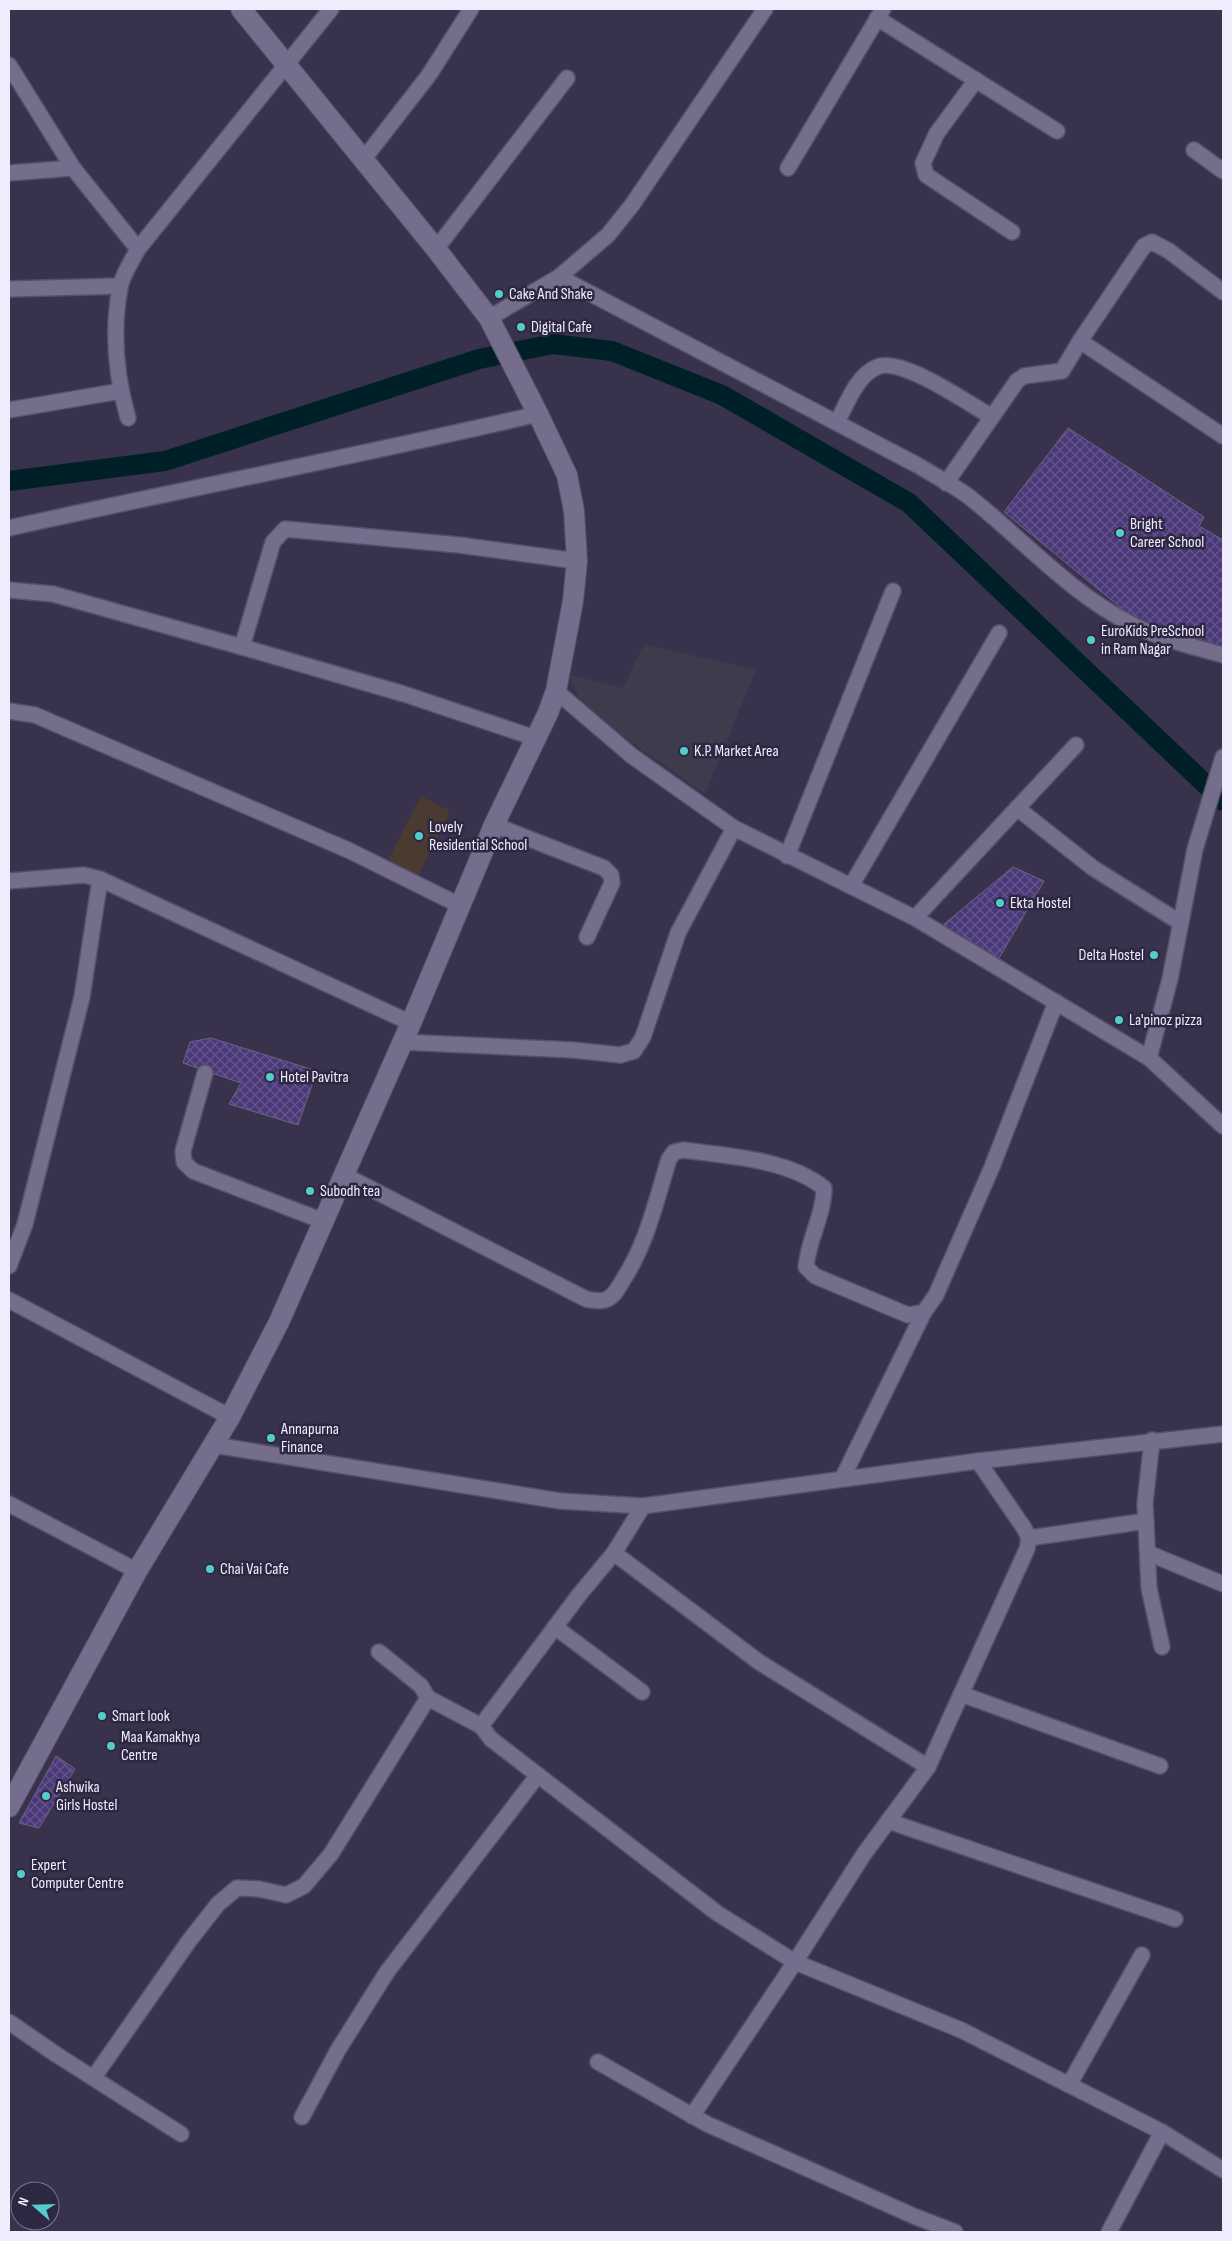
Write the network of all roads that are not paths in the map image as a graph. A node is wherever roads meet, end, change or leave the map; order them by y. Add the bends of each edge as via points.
1 (241, 9) edge
2 (331, 9) edge
3 (471, 9) edge
4 (765, 9) edge
5 (880, 13) edge
6 (285, 64) junction
7 (9, 65) edge
8 (567, 78) dead end
9 (976, 80) junction
10 (1057, 131) dead end
11 (1194, 150) dead end
12 (363, 160) junction
13 (73, 168) junction
14 (788, 168) dead end
15 (1223, 172) edge
16 (9, 173) edge
17 (1012, 232) dead end
18 (138, 249) junction
19 (436, 249) junction
20 (559, 277) junction
21 (120, 286) junction
22 (9, 289) edge
23 (1223, 292) edge
24 (488, 318) junction
25 (1080, 341) junction
26 (121, 391) junction
27 (9, 410) edge
28 (538, 414) junction
29 (992, 417) junction
30 (128, 418) dead end
31 (837, 422) junction
32 (1223, 436) edge
33 (946, 483) junction
34 (9, 528) edge
35 (577, 561) junction
36 (9, 590) edge
37 (893, 591) dead end
38 (999, 633) dead end
39 (242, 646) junction
40 (1223, 655) edge
41 (556, 691) junction
42 (9, 711) edge
43 (535, 738) junction
44 (1076, 745) dead end
45 (1223, 757) edge
46 (1017, 808) junction
47 (494, 824) junction
48 (734, 828) junction
49 (787, 856) junction
50 (100, 879) junction
51 (9, 881) edge
52 (851, 886) junction
53 (459, 905) junction
54 (915, 918) junction
55 (1181, 923) junction
56 (586, 936) dead end
57 (1056, 1002) junction
58 (411, 1023) junction
59 (401, 1042) junction
60 (1148, 1058) junction
61 (205, 1073) dead end
62 (1223, 1126) edge
63 (344, 1175) junction
64 (324, 1221) junction
65 (9, 1266) edge
66 (9, 1300) edge
67 (924, 1312) junction
68 (230, 1416) junction
69 (1223, 1434) edge
70 (1152, 1440) junction
71 (214, 1445) junction
72 (978, 1461) junction
73 (842, 1480) junction
74 (9, 1504) edge
75 (643, 1506) junction
76 (1146, 1521) junction
77 (1029, 1538) junction
78 (614, 1552) junction
79 (1148, 1553) junction
80 (137, 1571) junction
81 (1223, 1584) edge
82 (555, 1627) junction
83 (1162, 1647) dead end
84 (379, 1652) dead end
85 (642, 1692) dead end
86 (961, 1694) junction
87 (428, 1698) junction
88 (481, 1726) junction
89 (1160, 1766) dead end
90 (928, 1767) junction
91 (538, 1775) junction
92 (9, 1807) edge
93 (888, 1821) junction
94 (1175, 1919) dead end
95 (1142, 1955) dead end
96 (795, 1962) junction
97 (9, 2022) edge
98 (598, 2062) dead end
99 (94, 2077) junction
100 (1069, 2085) junction
101 (692, 2116) junction
102 (302, 2117) dead end
103 (1162, 2132) junction
104 (181, 2134) dead end
105 (1223, 2170) edge
106 (954, 2232) edge
107 (1109, 2232) edge

1 - 6 street
2 - 6 street
3 - 12 street via 429,75
4 - 20 street via 632,205 608,235
5 - 9 street
5 - 14 street
6 - 12 street
6 - 18 street
7 - 13 street
8 - 19 street
9 - 10 street
9 - 17 street via 937,133 923,163 926,175
11 - 15 street
12 - 19 street
13 - 16 street
13 - 18 street
18 - 21 street
19 - 24 street
20 - 24 street
20 - 31 street
21 - 22 street
21 - 26 street via 116,345
23 - 25 street via 1152,242 1144,246
24 - 28 street
25 - 29 street via 1062,371 1024,376
25 - 32 street
26 - 27 street
26 - 30 street
28 - 34 street
28 - 35 street via 566,475 574,511
29 - 31 street via 917,373 886,364 876,367 859,381
29 - 33 street
31 - 33 street
33 - 40 street via 967,496 1050,568 1095,602 1133,625 1172,641
35 - 39 street via 458,545 286,529 273,542
35 - 41 street
36 - 39 street via 53,594
37 - 49 street
38 - 52 street
39 - 43 street via 404,694
41 - 43 street
41 - 48 street via 632,756
42 - 53 street via 35,715 348,850
43 - 47 street
44 - 46 street
45 - 55 street via 1195,849
46 - 54 street
46 - 55 street via 1093,868
47 - 53 street
47 - 56 street via 604,868 611,875 612,883
48 - 49 street
48 - 59 street via 678,933 644,1037 634,1051 620,1055
49 - 52 street
50 - 51 street via 84,875
50 - 58 street
50 - 65 street via 82,997 25,1224
52 - 54 street
53 - 58 street
54 - 57 street
55 - 60 street via 1170,979
57 - 60 street
57 - 67 street via 992,1167 936,1295
58 - 59 street
59 - 63 street
60 - 62 street
61 - 64 street via 184,1151 184,1162 193,1171
63 - 64 street
63 - 67 street via 586,1299 605,1300 614,1294 635,1262 674,1152 682,1150 748,1158 814,1180 824,1188 824,1201 807,1253 806,1267 815,1276 908,1315
64 - 68 street via 279,1322
66 - 68 street
67 - 73 street
68 - 71 street
69 - 70 street
70 - 72 street
70 - 76 street
71 - 75 street via 560,1501
71 - 80 street
72 - 73 street
72 - 77 street
73 - 75 street
74 - 80 street
75 - 78 street
76 - 77 street
76 - 79 street
77 - 86 street via 1027,1549
78 - 82 street
78 - 90 street via 759,1662
79 - 81 street
79 - 83 street via 1150,1588
80 - 92 street
82 - 85 street
82 - 88 street
84 - 87 street via 421,1686
86 - 89 street
86 - 90 street
87 - 88 street
87 - 99 street via 331,1854 304,1886 286,1895 237,1888 218,1904
88 - 91 street via 491,1739
90 - 93 street
91 - 96 street via 717,1913
91 - 102 street via 387,1972 338,2050
93 - 94 street
93 - 96 street
95 - 100 street
96 - 100 street via 961,2030
96 - 101 street
97 - 99 street
98 - 101 street
99 - 104 street
100 - 103 street
101 - 106 street
103 - 105 street
103 - 107 street

